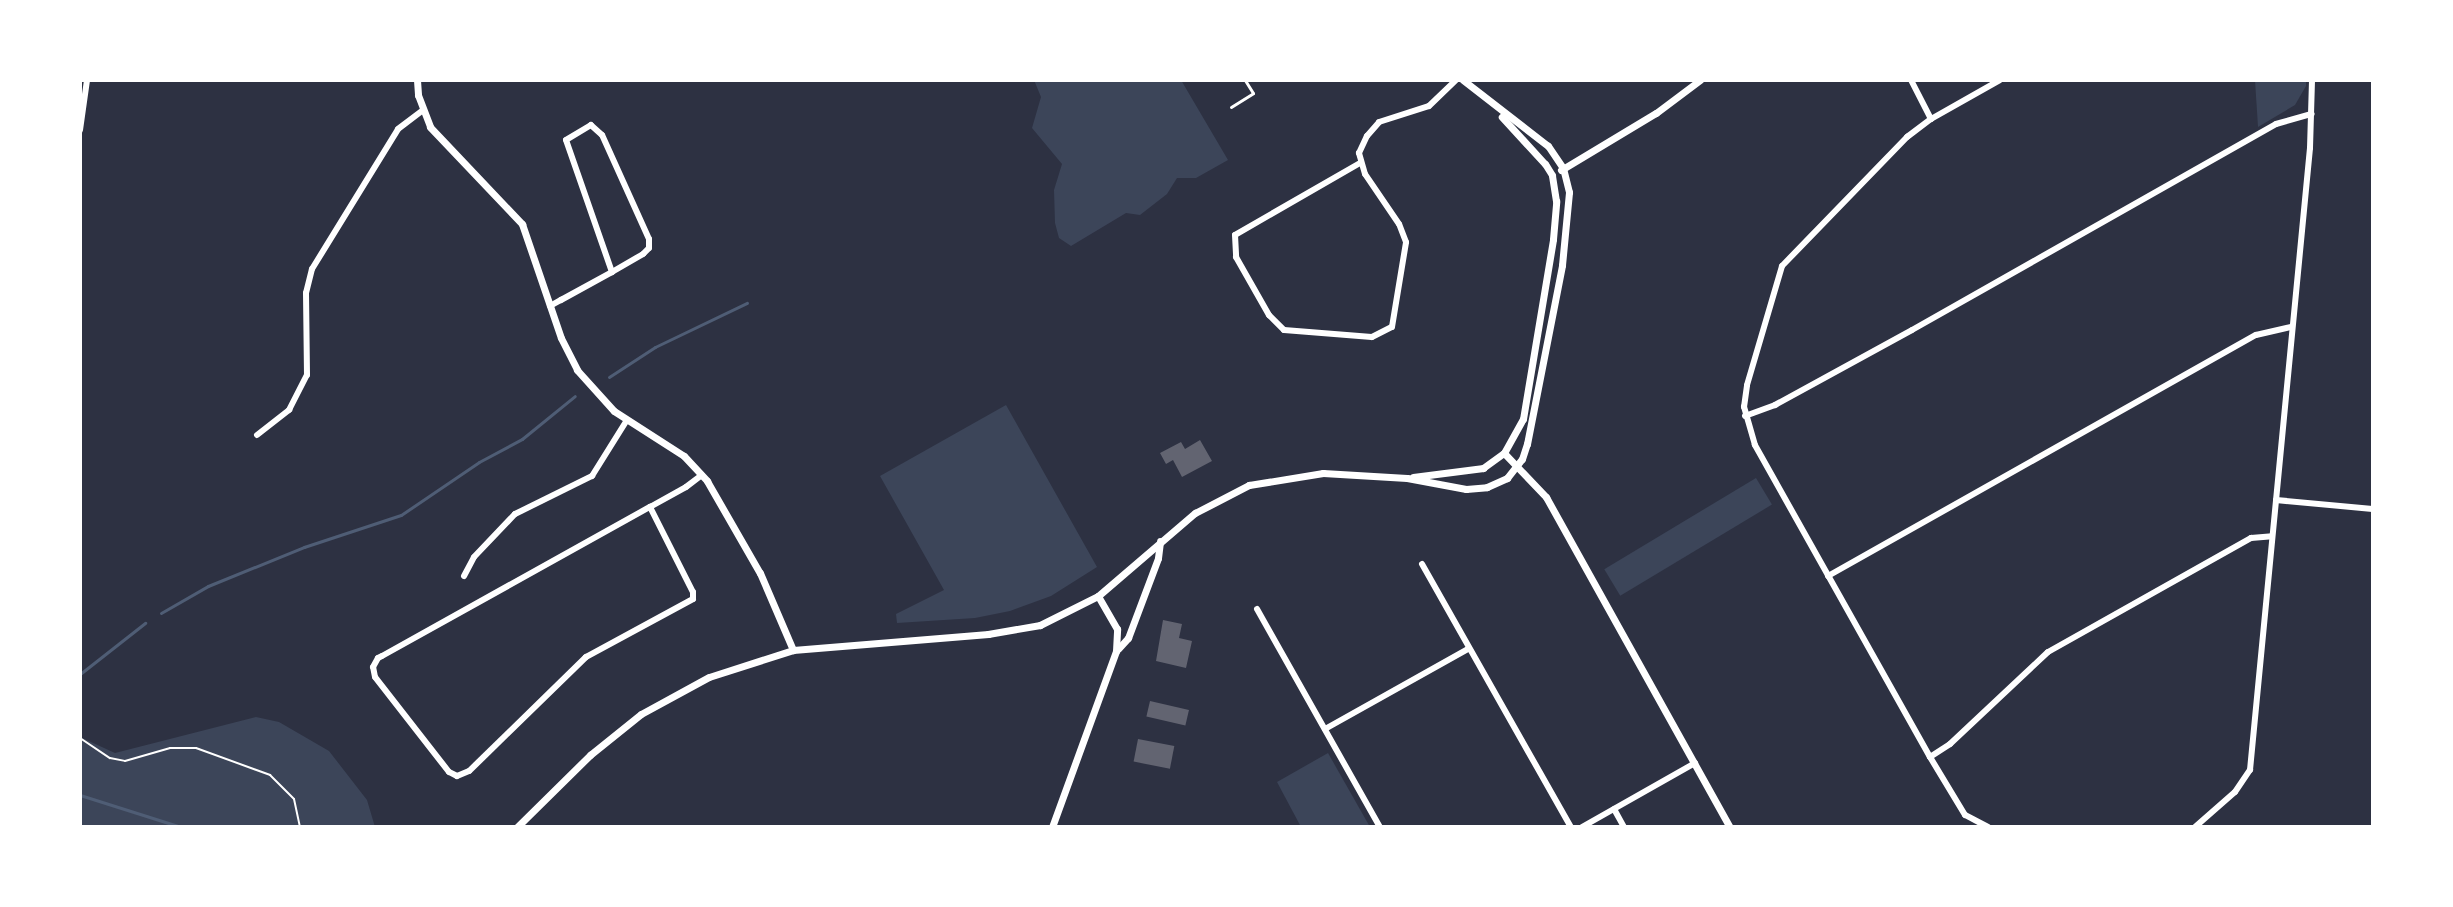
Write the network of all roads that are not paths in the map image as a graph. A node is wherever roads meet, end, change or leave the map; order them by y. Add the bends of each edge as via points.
1 (87, 80) edge
2 (417, 80) edge
3 (1245, 80) edge
4 (1456, 80) edge
5 (1463, 80) edge
6 (1700, 80) edge
7 (1911, 80) edge
8 (2000, 80) edge
9 (2312, 80) edge
10 (1484, 99) junction
11 (1231, 107) dead end
12 (422, 111) junction
13 (2312, 114) junction
14 (1931, 119) junction
15 (80, 130) edge
16 (1360, 163) junction
17 (1563, 168) junction
18 (1552, 175) junction
19 (612, 272) junction
20 (550, 306) junction
21 (2292, 327) junction
22 (1745, 416) junction
23 (627, 420) junction
24 (257, 435) dead end
25 (1504, 453) junction
26 (1518, 466) junction
27 (702, 475) junction
28 (1407, 478) junction
29 (2276, 500) junction
30 (650, 507) junction
31 (2373, 509) edge
32 (2272, 536) junction
33 (1160, 541) junction
34 (1422, 564) dead end
35 (464, 576) dead end
36 (1828, 576) junction
37 (1098, 596) junction
38 (1257, 609) dead end
39 (1468, 649) junction
40 (793, 650) junction
41 (1116, 651) junction
42 (1325, 729) junction
43 (1930, 757) junction
44 (1695, 763) junction
45 (1614, 809) junction
46 (2198, 826) edge
47 (517, 827) edge
48 (1052, 827) edge
49 (1380, 827) edge
50 (1571, 827) edge
51 (1582, 827) edge
52 (1624, 827) edge
53 (1730, 827) edge
54 (1988, 827) edge

1 - 15 street
2 - 12 street
3 - 11 lane via 1253,93
4 - 16 street via 1427,108 1376,125 1363,143
5 - 10 street
6 - 17 street
7 - 14 street
8 - 14 street
9 - 13 street
10 - 17 street via 1548,146
10 - 18 street
12 - 20 street via 443,144 522,224
12 - 24 street via 398,129 312,269 306,293 307,375 289,410
13 - 21 street
13 - 22 street via 2276,124 1912,330
14 - 22 street via 1907,137 1782,266 1747,385
16 - 16 street via 1406,238 1395,321 1387,332 1372,337 1288,332 1269,315 1236,257 1235,235
17 - 18 street
17 - 26 street via 1570,203 1562,265 1527,444
18 - 25 street via 1555,222 1527,398 1521,427
19 - 19 street via 643,254 649,239 602,135 591,125 566,140
19 - 20 street
20 - 23 street via 577,370
21 - 29 street
21 - 36 street via 2256,335
22 - 36 street via 1755,445
23 - 27 street via 684,456
23 - 35 street via 592,476 515,514 474,557
25 - 26 street
25 - 28 street via 1472,471
26 - 28 street via 1501,482 1478,488
26 - 44 street via 1552,508
27 - 30 street
27 - 40 street via 760,573
28 - 33 street via 1323,473 1249,485 1195,513
29 - 31 street
29 - 32 street
30 - 30 street via 378,658 375,677 453,775 469,771 586,657 693,599
32 - 43 street via 2251,538 2048,652
32 - 46 street via 2250,770
33 - 37 street
33 - 41 street via 1128,638
34 - 39 street
36 - 43 street
37 - 40 street via 1040,625 1008,632
37 - 41 street via 1117,629
38 - 42 street
39 - 42 street
39 - 50 street
40 - 47 street via 709,677 641,714 590,755
41 - 48 street
42 - 49 street
43 - 54 street via 1965,815
44 - 45 street
44 - 53 street
45 - 51 street
45 - 52 street

